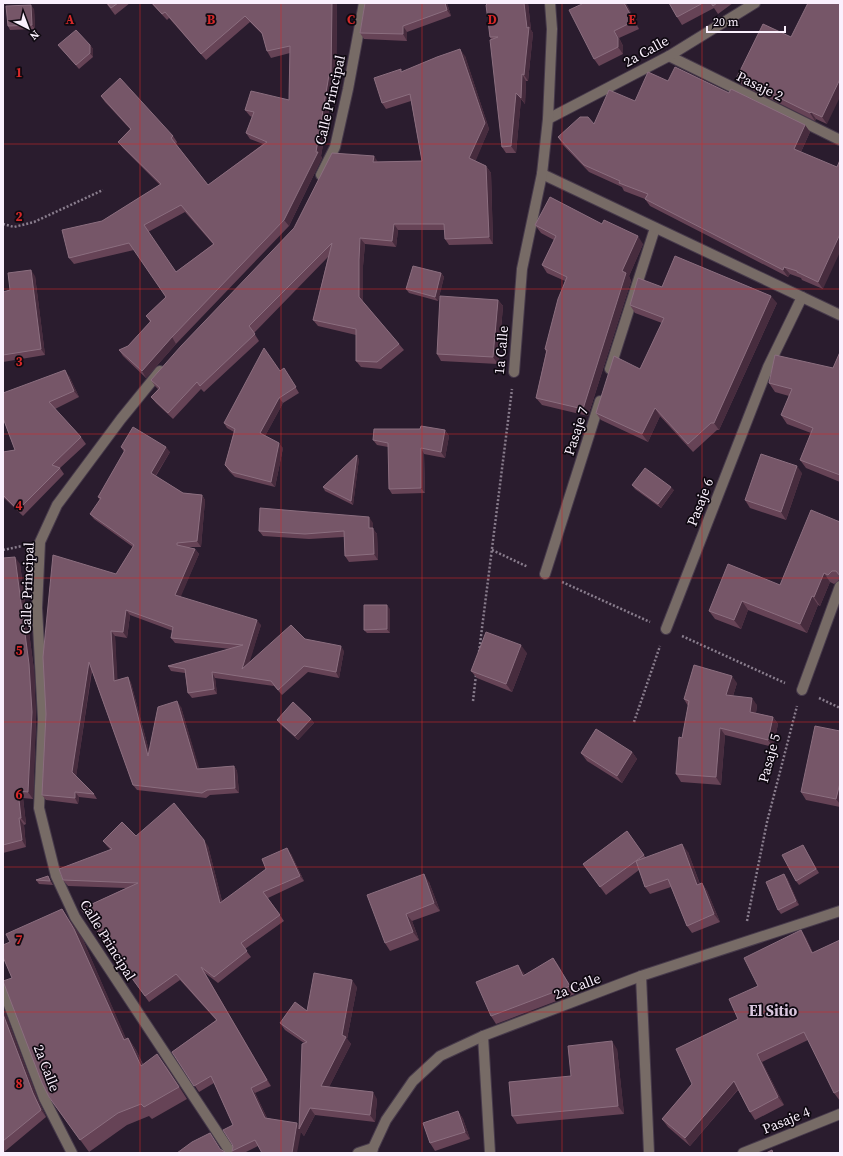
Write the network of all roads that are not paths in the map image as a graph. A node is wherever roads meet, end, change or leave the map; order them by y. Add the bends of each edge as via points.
1 (364, 3) edge
2 (550, 3) edge
3 (755, 3) edge
4 (668, 56) junction
5 (548, 119) junction
6 (840, 140) edge
7 (542, 174) junction
8 (318, 181) edge
9 (655, 228) junction
10 (802, 297) junction
11 (840, 315) edge
12 (165, 366) edge
13 (514, 372) road end
14 (607, 378) edge
15 (603, 393) edge
16 (545, 574) dead end
17 (840, 586) edge
18 (666, 629) road end
19 (802, 690) road end
20 (840, 911) edge
21 (641, 976) junction
22 (3, 989) edge
23 (483, 1036) junction
24 (840, 1114) edge
25 (373, 1150) edge
26 (72, 1153) edge
27 (231, 1153) edge
28 (358, 1153) edge
29 (490, 1153) edge
30 (649, 1153) edge
31 (743, 1153) edge

1 - 8 street, Calle Principal via 334,147
2 - 5 street, 1a Calle via 552,29
3 - 4 street, 2a Calle
4 - 5 street, 2a Calle
4 - 6 street, Pasaje 2
5 - 7 street, 1a Calle
7 - 9 street
7 - 13 street, 1a Calle via 522,269
9 - 10 street
9 - 14 street
10 - 11 street
10 - 18 street, Pasaje 6 via 768,367
12 - 27 street, Calle Principal via 121,419 57,505 40,542 37,608 42,719 39,808 56,876 76,918
15 - 16 street, Pasaje 7
17 - 19 street
20 - 21 street, 2a Calle
21 - 23 street, 2a Calle
21 - 30 street
22 - 26 street, 2a Calle via 44,1098
23 - 25 street, 2a Calle via 440,1056 413,1081 386,1120
23 - 29 street
24 - 31 street, Pasaje 4
25 - 28 street

